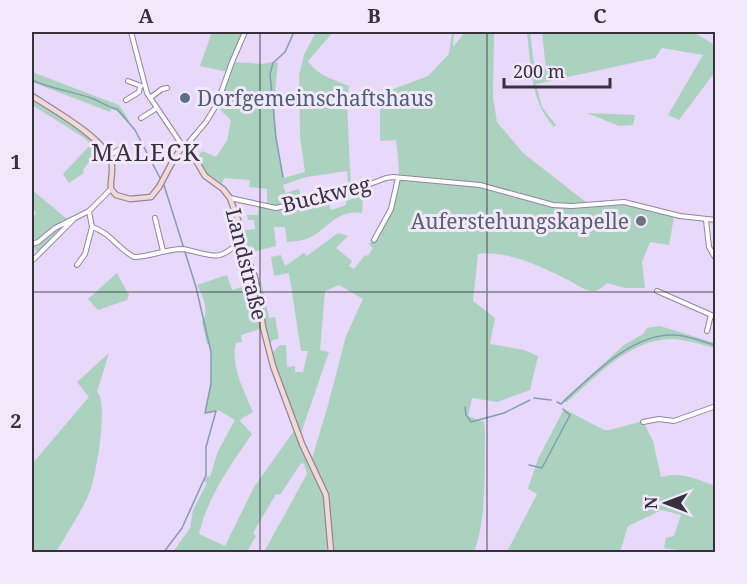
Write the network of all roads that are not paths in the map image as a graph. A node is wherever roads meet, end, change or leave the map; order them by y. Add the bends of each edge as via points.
1 (131, 32) edge
2 (245, 32) edge
3 (128, 81) dead end
4 (143, 87) junction
5 (167, 88) dead end
6 (32, 96) edge
7 (150, 98) junction
8 (126, 100) dead end
9 (157, 108) junction
10 (141, 118) dead end
11 (123, 145) dead end
12 (184, 148) junction
13 (109, 156) junction
14 (398, 178) junction
15 (111, 189) junction
16 (230, 198) junction
17 (89, 211) junction
18 (75, 218) junction
19 (155, 218) dead end
20 (706, 220) junction
21 (716, 220) edge
22 (92, 227) junction
23 (374, 240) dead end
24 (241, 243) junction
25 (32, 244) edge
26 (163, 251) junction
27 (716, 259) edge
28 (32, 261) edge
29 (77, 265) dead end
30 (657, 291) dead end
31 (713, 316) edge
32 (707, 331) dead end
33 (716, 406) edge
34 (643, 422) dead end
35 (331, 552) edge

1 - 4 street
2 - 12 street via 217,105
3 - 4 street
4 - 7 street
4 - 8 street
5 - 7 street
6 - 13 street via 86,132
7 - 9 street
9 - 10 street
9 - 12 street
11 - 13 street
12 - 15 street via 150,197 130,199
12 - 16 street, Landstraße via 191,152 205,176
13 - 15 street
14 - 16 street, Buckweg via 276,208
14 - 20 street via 480,185 553,205 624,202
14 - 23 street, Buckweg via 391,210
15 - 17 street
16 - 24 street, Landstraße
17 - 18 street
17 - 22 street
18 - 25 street
18 - 28 street
19 - 26 street
20 - 21 street
20 - 27 street via 708,241
22 - 26 street via 108,233 134,257
22 - 29 street via 85,254
24 - 26 street via 215,256 195,250
24 - 35 street, Landstraße via 255,277 276,376 326,495
30 - 31 street
31 - 32 street
33 - 34 street via 674,421

